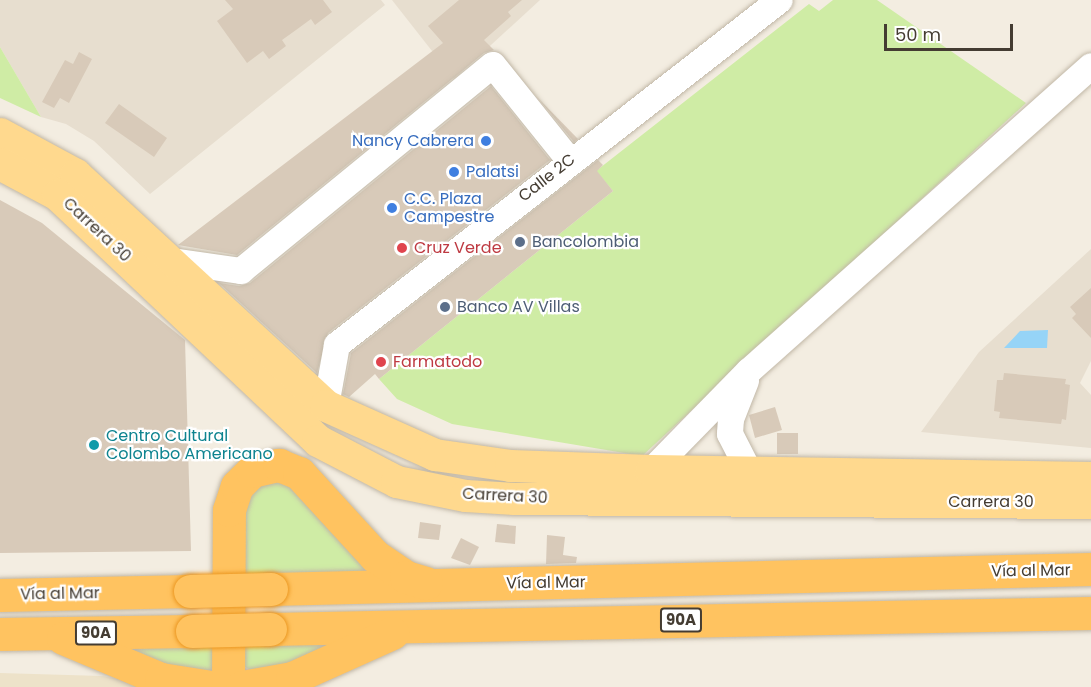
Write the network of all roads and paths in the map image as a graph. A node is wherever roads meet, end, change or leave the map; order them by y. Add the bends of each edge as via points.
1 (780, 0) edge
2 (1091, 66) edge
3 (0, 134) edge
4 (569, 160) junction
5 (0, 164) edge
6 (171, 261) junction
7 (749, 371) junction
8 (326, 406) junction
9 (651, 471) junction
10 (750, 475) junction
11 (1091, 478) edge
12 (1091, 503) edge
13 (1091, 569) edge
14 (466, 585) junction
15 (0, 595) edge
16 (1091, 613) edge
17 (441, 624) junction
18 (0, 634) edge
19 (53, 634) junction
20 (211, 687) edge
21 (228, 687) edge
22 (242, 687) edge

1 - 4 street, Calle 2C
2 - 7 street
3 - 6 main road, Carrera 30 via 76,175
4 - 6 street via 493,65 241,272
4 - 8 street, Calle 2C via 337,345
5 - 12 main road, Carrera 30 via 58,195 318,441 397,482 466,496 515,499
6 - 8 main road, Carrera 30
7 - 9 street
7 - 10 street via 730,419 730,434
8 - 9 main road, Carrera 30 via 402,443 466,462
9 - 10 main road, Carrera 30
10 - 11 main road, Carrera 30
13 - 14 highway, Vía al Mar
14 - 15 highway, Vía al Mar, bridge
14 - 21 highway via 419,582 389,568 299,473 279,465 260,467 237,486 229,510
16 - 17 highway, 90A
17 - 19 highway, 90A, bridge
17 - 22 highway via 382,636 292,678
18 - 19 highway, 90A
19 - 20 highway via 144,674

